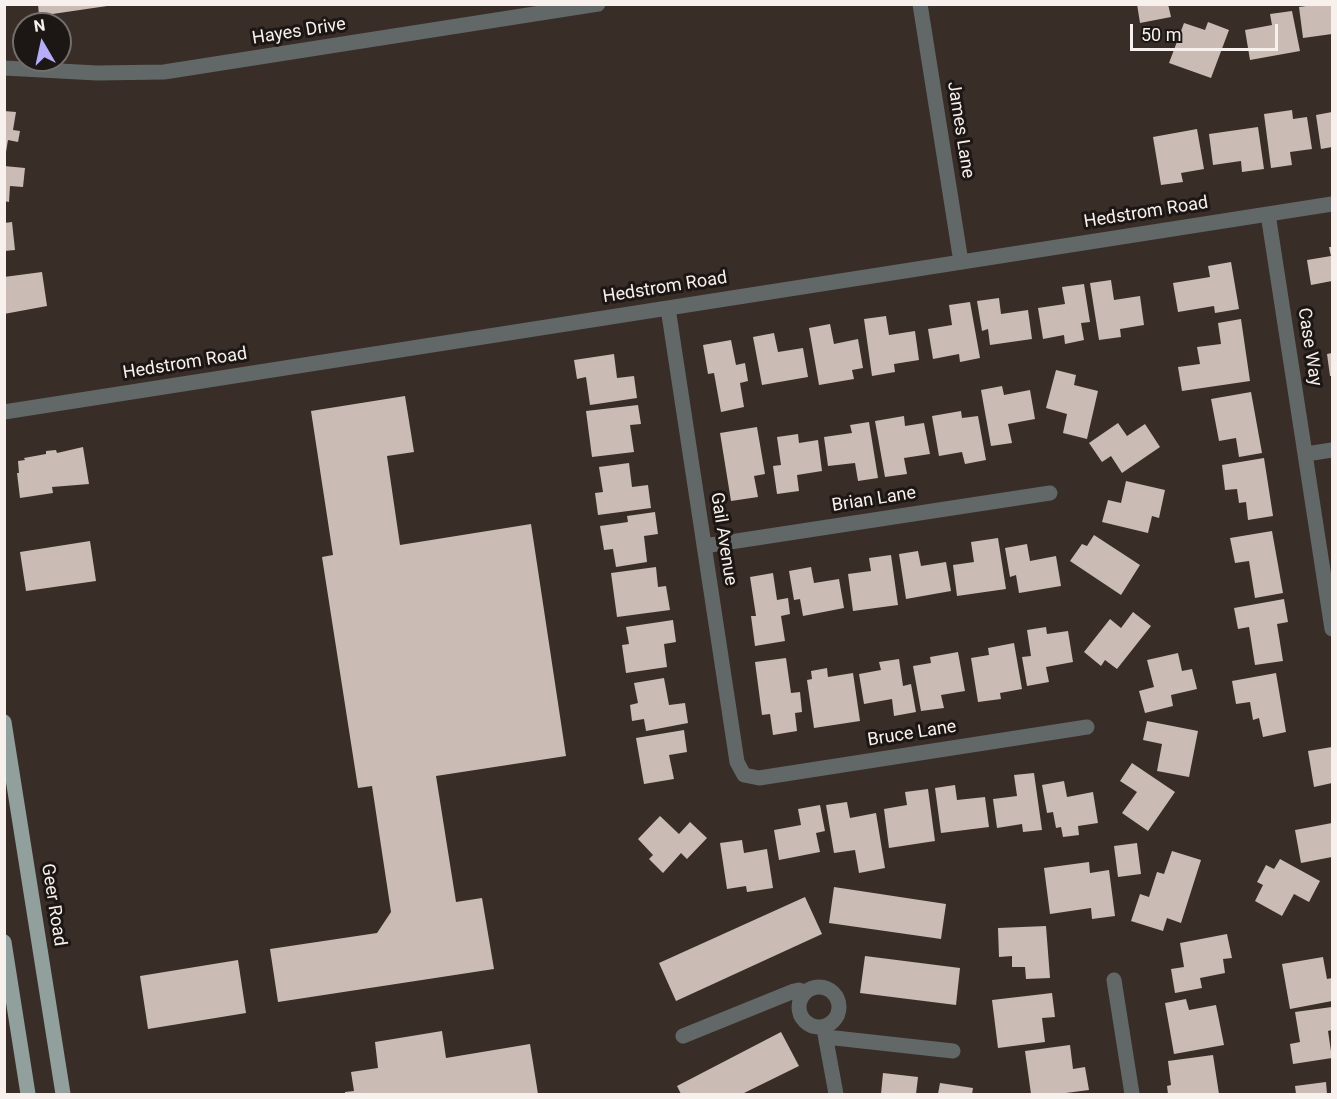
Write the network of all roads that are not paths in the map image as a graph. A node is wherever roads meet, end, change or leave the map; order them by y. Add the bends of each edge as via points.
1 (598, 4) edge
2 (920, 4) edge
3 (4, 68) edge
4 (1332, 204) edge
5 (1269, 214) junction
6 (961, 262) junction
7 (668, 308) junction
8 (4, 412) edge
9 (1332, 450) edge
10 (1306, 454) junction
11 (1050, 493) dead end
12 (705, 546) junction
13 (1332, 629) edge
14 (4, 722) edge
15 (1086, 727) dead end
16 (744, 775) joint
17 (4, 942) edge
18 (1114, 980) dead end
19 (805, 992) junction
20 (825, 1031) junction
21 (683, 1036) dead end
22 (953, 1051) dead end
23 (28, 1095) edge
24 (63, 1095) edge
25 (836, 1095) edge
26 (1132, 1095) edge

1 - 3 street, Hayes Drive via 164,72 98,74
2 - 6 street, James Lane
4 - 5 street, Hedstrom Road
5 - 6 street, Hedstrom Road
5 - 10 street, Case Way
6 - 7 street, Hedstrom Road
7 - 8 street, Hedstrom Road
7 - 12 street, Gail Avenue
9 - 10 street
10 - 13 street, Case Way
11 - 12 street, Brian Lane
12 - 16 street, Gail Avenue via 737,762
14 - 24 main road, Geer Road
15 - 16 street, Bruce Lane via 759,778
17 - 23 main road
18 - 26 street
19 - 20 street via 799,1004 801,1016
19 - 20 street via 823,987 838,999 838,1013
19 - 21 street via 794,991
20 - 22 street
20 - 25 street

